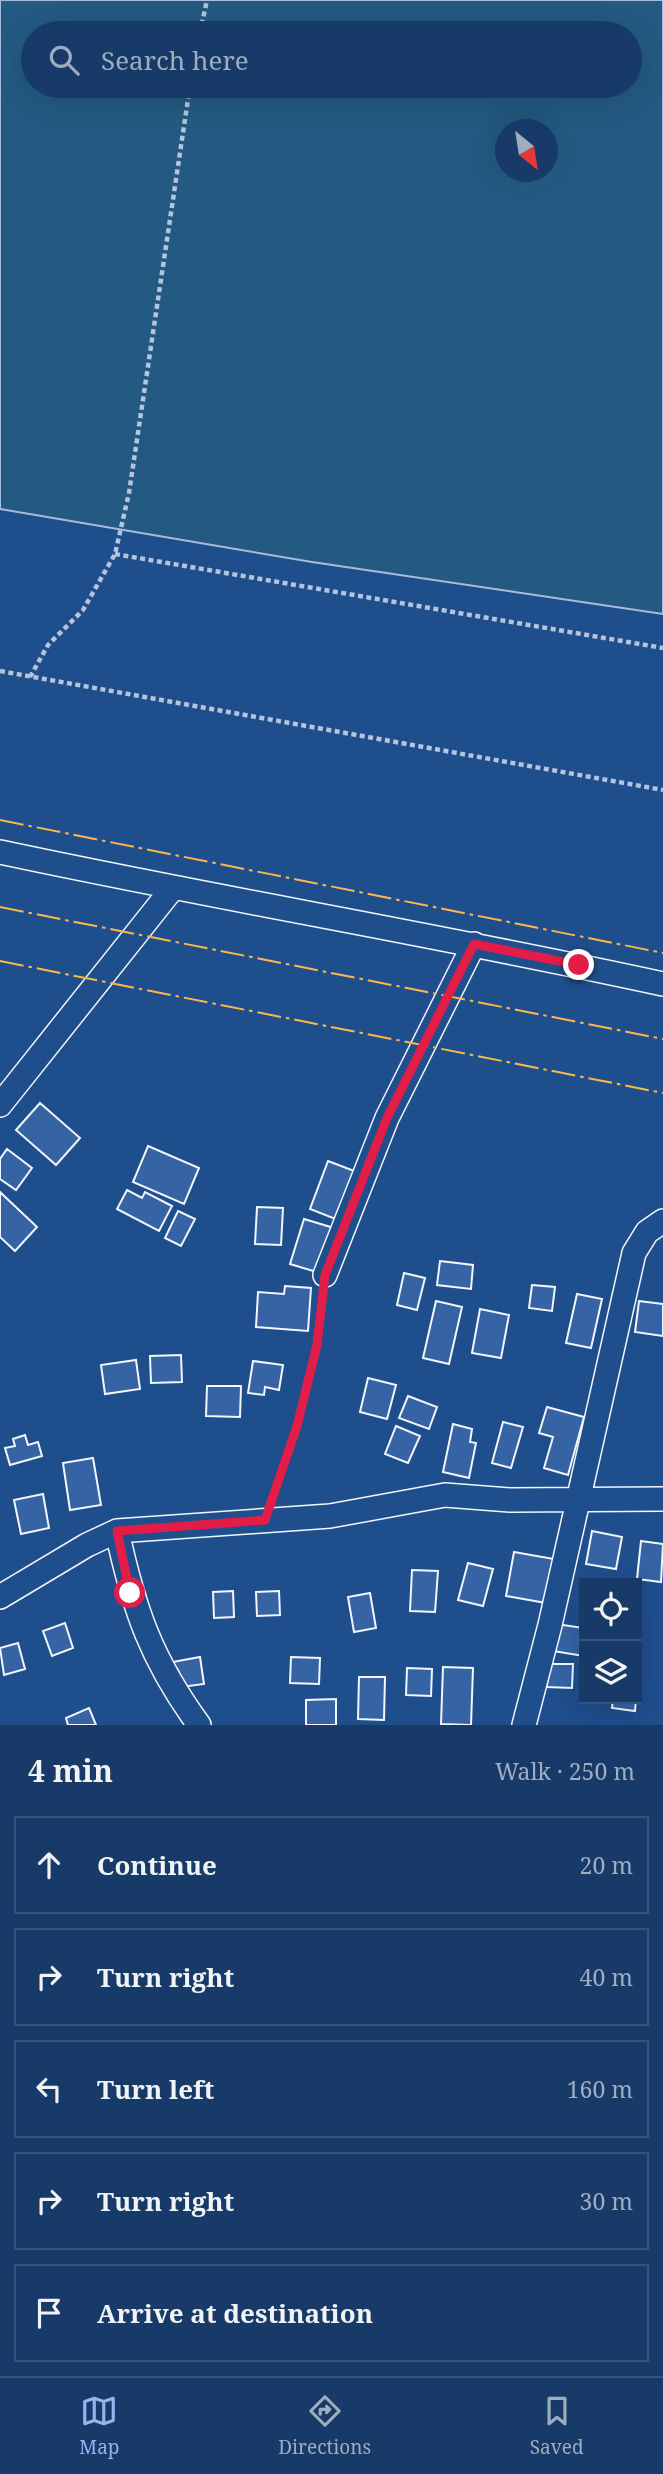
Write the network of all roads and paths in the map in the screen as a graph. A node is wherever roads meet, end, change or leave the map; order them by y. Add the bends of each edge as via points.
1 (207, 0) edge
2 (203, 21) edge
3 (188, 98) edge
4 (115, 554) junction
5 (663, 648) edge
6 (0, 671) edge
7 (30, 677) junction
8 (663, 790) edge
9 (0, 852) edge
10 (172, 889) junction
11 (474, 944) junction
12 (663, 984) edge
13 (0, 1105) edge
14 (663, 1221) edge
15 (325, 1275) joint
16 (663, 1499) edge
17 (579, 1501) junction
18 (265, 1520) junction
19 (117, 1531) junction
20 (0, 1597) edge
21 (199, 1725) edge
22 (524, 1725) edge

1 - 2 path
3 - 4 path via 129,493
4 - 5 path
4 - 7 path via 83,610 48,645
6 - 7 path
7 - 8 path
9 - 10 street
10 - 11 street
10 - 13 street
11 - 12 street
11 - 15 street via 387,1118
14 - 17 street via 647,1232 635,1253
15 - 18 path via 317,1345 297,1426
16 - 17 street
17 - 18 street via 445,1495 330,1516
17 - 22 street
18 - 19 street
19 - 20 street
19 - 21 street via 130,1593 150,1648

